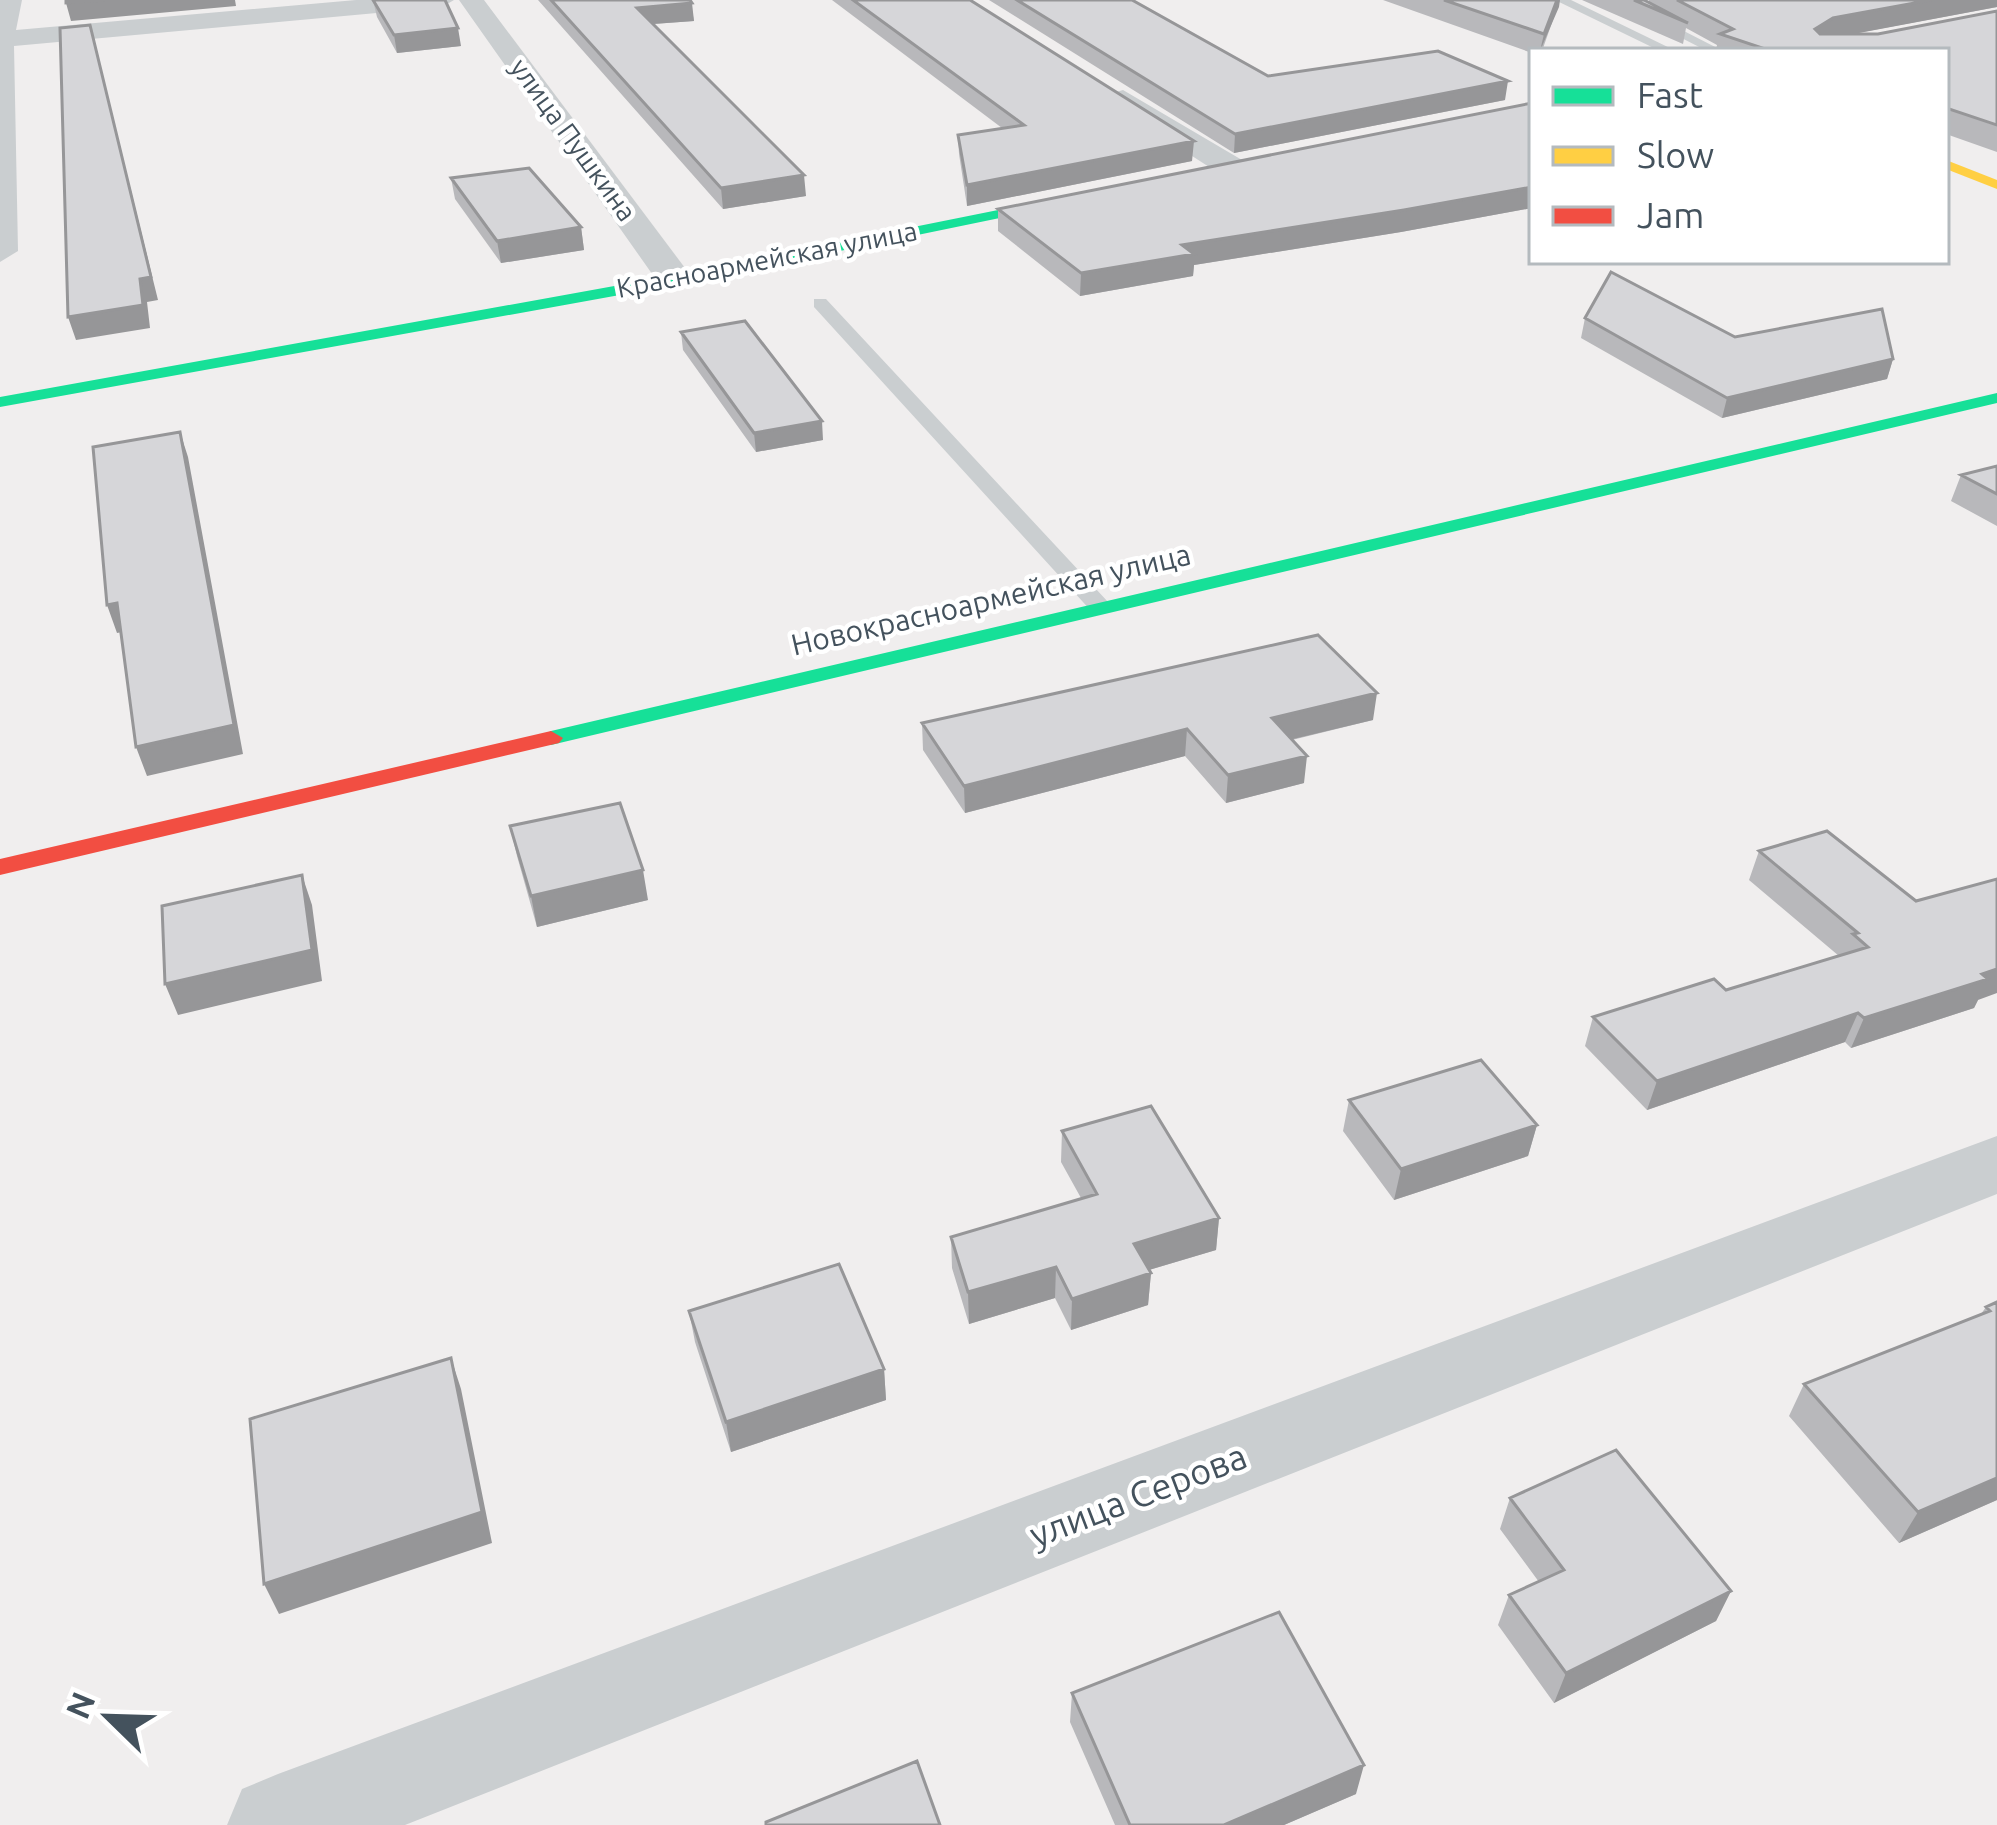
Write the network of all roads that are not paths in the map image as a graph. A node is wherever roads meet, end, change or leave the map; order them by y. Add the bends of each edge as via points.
1 (10, 0) edge
2 (442, 0) edge
3 (471, 0) edge
4 (1562, 0) edge
5 (1652, 0) edge
6 (1, 39) edge
7 (1664, 48) edge
8 (1711, 48) edge
9 (1097, 83) edge
10 (1243, 165) joint
11 (1949, 165) edge
12 (1185, 176) edge
13 (1997, 184) edge
14 (1115, 190) edge
15 (0, 251) edge
16 (675, 280) junction
17 (820, 303) dead end
18 (1997, 398) edge
19 (0, 402) edge
20 (1101, 608) junction
21 (0, 867) edge
22 (1997, 1164) edge
23 (278, 1825) edge

1 - 6 street
2 - 6 street
3 - 16 street, улица Пушкина
4 - 7 lane
5 - 8 lane via 1624,5
6 - 15 street
9 - 10 street
10 - 12 street
11 - 13 street
14 - 16 street, Красноармейская улица
16 - 19 street, Красноармейская улица
17 - 20 lane
18 - 20 street, Новокрасноармейская улица
20 - 21 street, Новокрасноармейская улица
22 - 23 street, улица Серова

